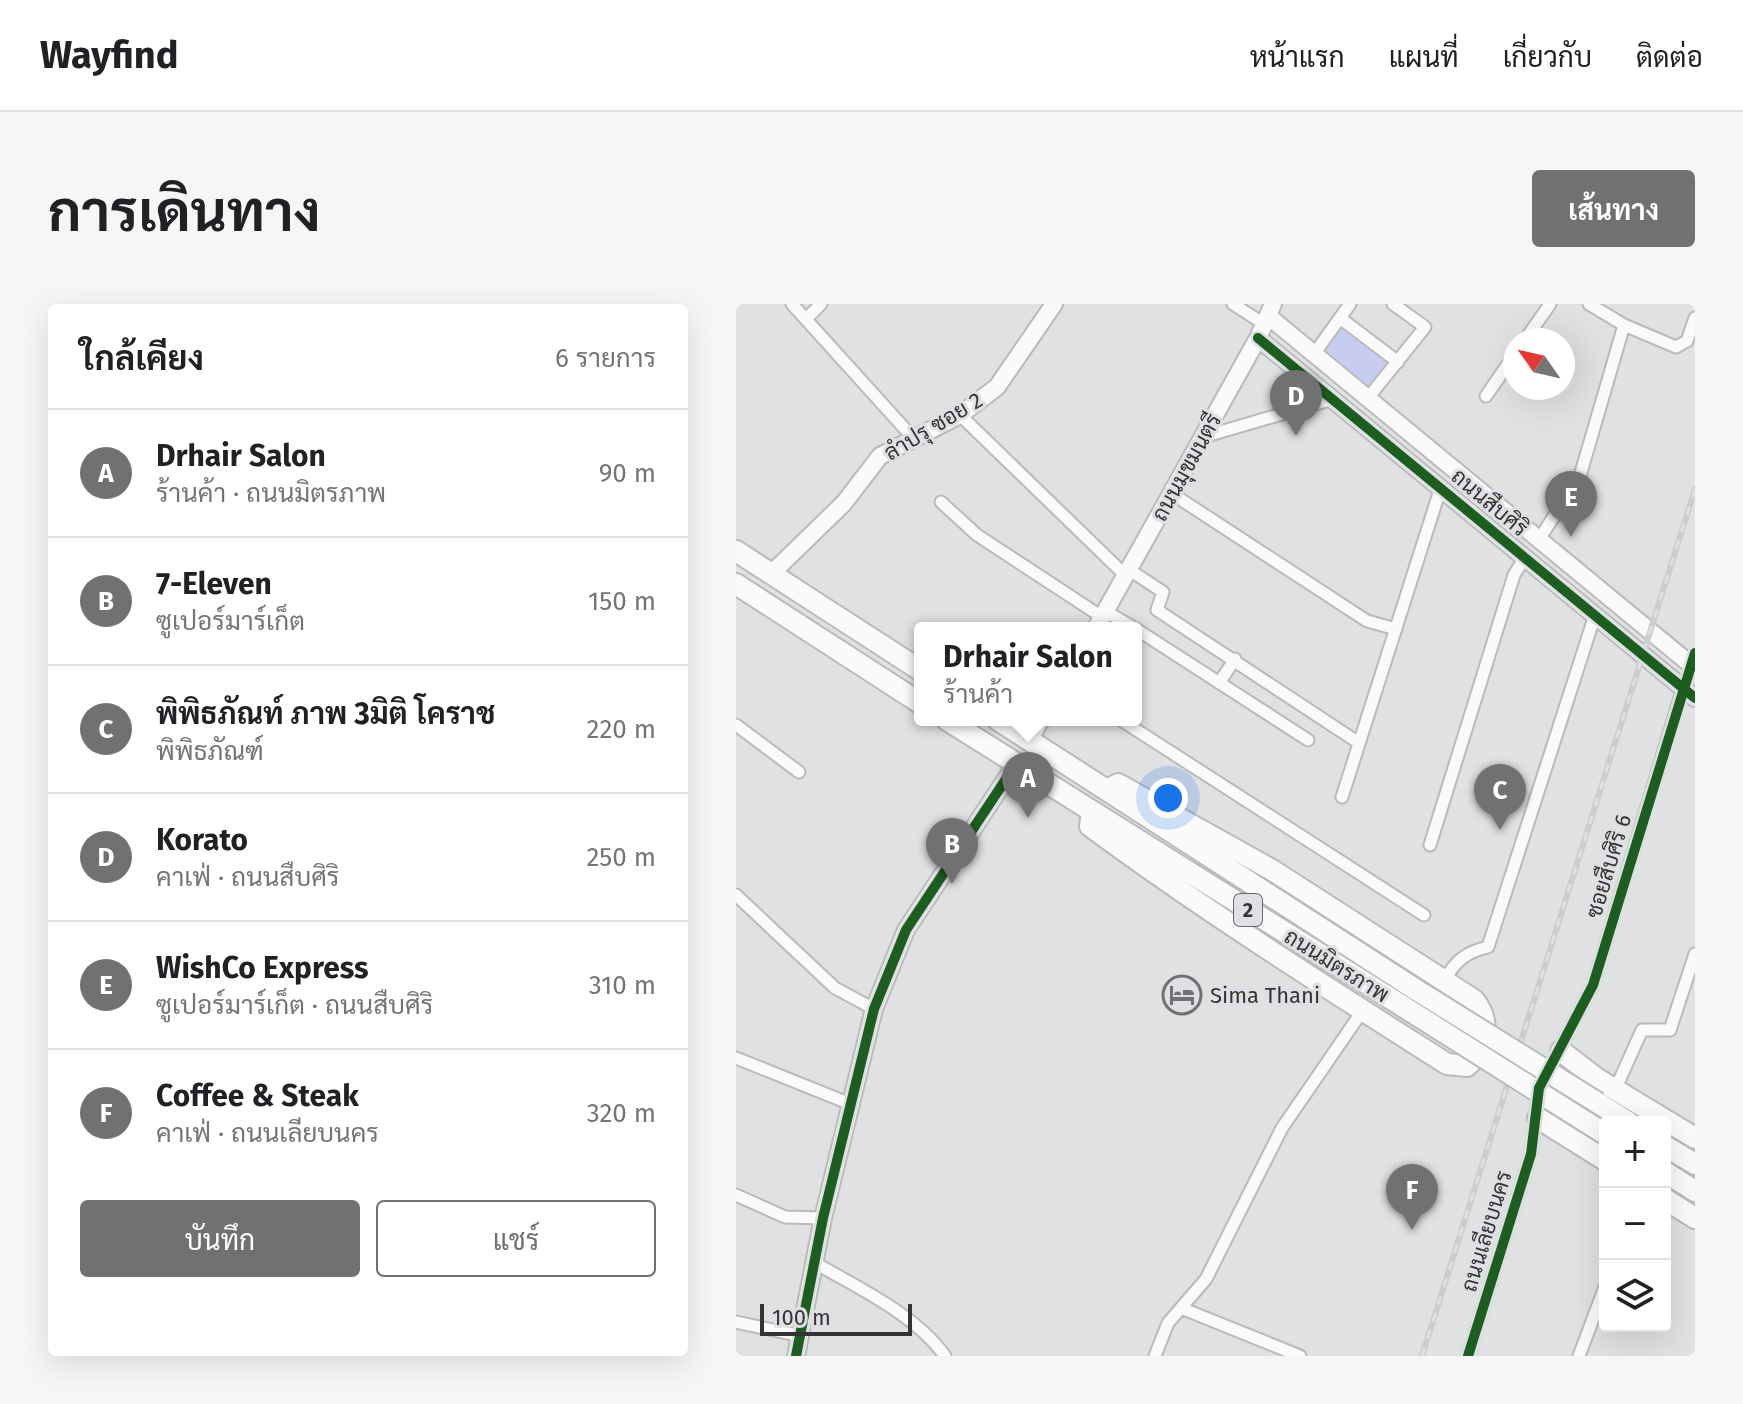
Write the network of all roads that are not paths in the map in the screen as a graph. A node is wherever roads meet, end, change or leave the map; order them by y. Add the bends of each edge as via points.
1 (792, 304) edge
2 (821, 304) edge
3 (1054, 304) edge
4 (1233, 304) edge
5 (1350, 304) edge
6 (1393, 304) edge
7 (1550, 304) edge
8 (1589, 304) edge
9 (1340, 318) junction
10 (1695, 318) edge
11 (806, 319) junction
12 (1266, 320) edge
13 (1624, 325) junction
14 (1533, 328) edge
15 (1314, 354) junction
16 (1398, 362) junction
17 (1503, 371) edge
18 (1486, 396) dead end
19 (1368, 398) junction
20 (1333, 399) junction
21 (960, 415) junction
22 (1203, 437) junction
23 (915, 440) junction
24 (1441, 487) junction
25 (1171, 493) junction
26 (941, 502) dead end
27 (1540, 538) junction
28 (736, 551) edge
29 (1525, 557) junction
30 (1126, 572) junction
31 (770, 575) junction
32 (739, 592) edge
33 (1595, 615) junction
34 (1101, 619) edge
35 (1396, 629) junction
36 (1142, 634) edge
37 (1235, 659) junction
38 (1694, 662) edge
39 (914, 666) edge
40 (1219, 683) junction
41 (1689, 693) edge
42 (914, 699) edge
43 (736, 725) edge
44 (956, 726) edge
45 (1007, 726) edge
46 (1037, 726) edge
47 (1130, 726) edge
48 (1029, 740) junction
49 (1308, 740) dead end
50 (1359, 743) junction
51 (1016, 764) junction
52 (799, 772) dead end
53 (1107, 790) junction
54 (1342, 797) dead end
55 (1092, 812) junction
56 (1430, 845) dead end
57 (736, 895) edge
58 (1424, 915) dead end
59 (1695, 954) edge
60 (1445, 980) junction
61 (874, 1009) junction
62 (1363, 1010) junction
63 (1561, 1051) junction
64 (736, 1058) edge
65 (1596, 1078) junction
66 (1615, 1090) junction
67 (853, 1105) junction
68 (1619, 1116) edge
69 (1538, 1118) junction
70 (1599, 1130) edge
71 (1563, 1133) junction
72 (1695, 1138) edge
73 (1671, 1150) edge
74 (1599, 1156) edge
75 (1695, 1164) edge
76 (1671, 1176) edge
77 (1695, 1191) edge
78 (736, 1195) edge
79 (1671, 1203) edge
80 (823, 1218) junction
81 (1695, 1218) edge
82 (817, 1264) junction
83 (1599, 1303) edge
84 (1181, 1308) junction
85 (736, 1322) edge
86 (801, 1336) junction
87 (1470, 1355) edge
88 (796, 1356) edge
89 (945, 1356) edge
90 (1155, 1356) edge
91 (1300, 1356) edge
92 (1579, 1356) edge

1 - 11 street
2 - 11 street
3 - 21 street, ลำปรุ ซอย 2 via 997,387
4 - 12 street
5 - 9 street
6 - 16 street via 1425,327
7 - 14 street
8 - 13 street
9 - 15 street
9 - 16 street
10 - 13 street via 1687,341 1676,347
11 - 23 street
12 - 15 street, ถนนสืบศิริ
12 - 20 street, ถนนสืบศิริ
12 - 22 street, ถนนมุขมนตรี
13 - 27 street via 1580,476
15 - 19 street, ถนนสืบศิริ
16 - 19 street
17 - 18 street
19 - 27 street, ถนนสืบศิริ
20 - 22 street
20 - 24 street, ถนนสืบศิริ
21 - 23 street, ลำปรุ ซอย 2
21 - 30 street
22 - 25 street, ถนนมุขมนตรี
23 - 31 street, ลำปรุ ซอย 2 via 880,456 844,503
24 - 29 street, ถนนสืบศิริ
24 - 35 street
25 - 30 street, ถนนมุขมนตรี
25 - 35 street via 1367,621
26 - 34 street via 989,543
27 - 29 street
27 - 38 street, ถนนสืบศิริ
28 - 31 highway
29 - 33 street, ถนนสืบศิริ
29 - 56 street via 1514,575
30 - 34 street, ถนนมุขมนตรี
30 - 37 street via 1163,592 1157,610
31 - 39 highway
32 - 42 highway
33 - 41 street, ถนนสืบศิริ
33 - 60 street via 1488,947 1470,951
35 - 50 street
36 - 40 street
37 - 40 street
37 - 50 street
38 - 41 street
40 - 49 street
41 - 63 street, ซอยสืบศิริ 6 via 1593,985
43 - 52 street
44 - 51 highway, ถนนมิตรภาพ / 2
45 - 48 highway, ถนนมิตรภาพ / 2
46 - 48 street
47 - 58 street
48 - 53 highway, ถนนมิตรภาพ / 2
50 - 54 street
51 - 55 highway, ถนนมิตรภาพ / 2
51 - 61 street via 906,930
53 - 60 highway via 1118,784 1272,870
53 - 68 highway, ถนนมิตรภาพ / 2, bridge
55 - 62 highway via 1090,826
55 - 70 highway, ถนนมิตรภาพ / 2, bridge
57 - 61 street via 835,988
59 - 66 street via 1670,1030 1642,1030
60 - 62 highway via 1483,1011 1484,1039 1467,1066 1447,1064
61 - 67 street
62 - 84 street via 1282,1128 1206,1279
63 - 65 highway
63 - 69 street, ซอยสืบศิริ 6 via 1539,1088
64 - 67 street
65 - 66 highway
65 - 71 highway via 1579,1080 1567,1090 1559,1105
66 - 72 highway
67 - 80 street
69 - 71 highway
69 - 87 street, ถนนเลียบนคร
71 - 74 highway
73 - 75 highway
76 - 77 highway
78 - 80 street via 785,1217
79 - 81 highway
80 - 82 street
82 - 86 street
82 - 89 street via 885,1304
83 - 92 street
84 - 90 street via 1168,1323
84 - 91 street
85 - 86 street
86 - 88 street

